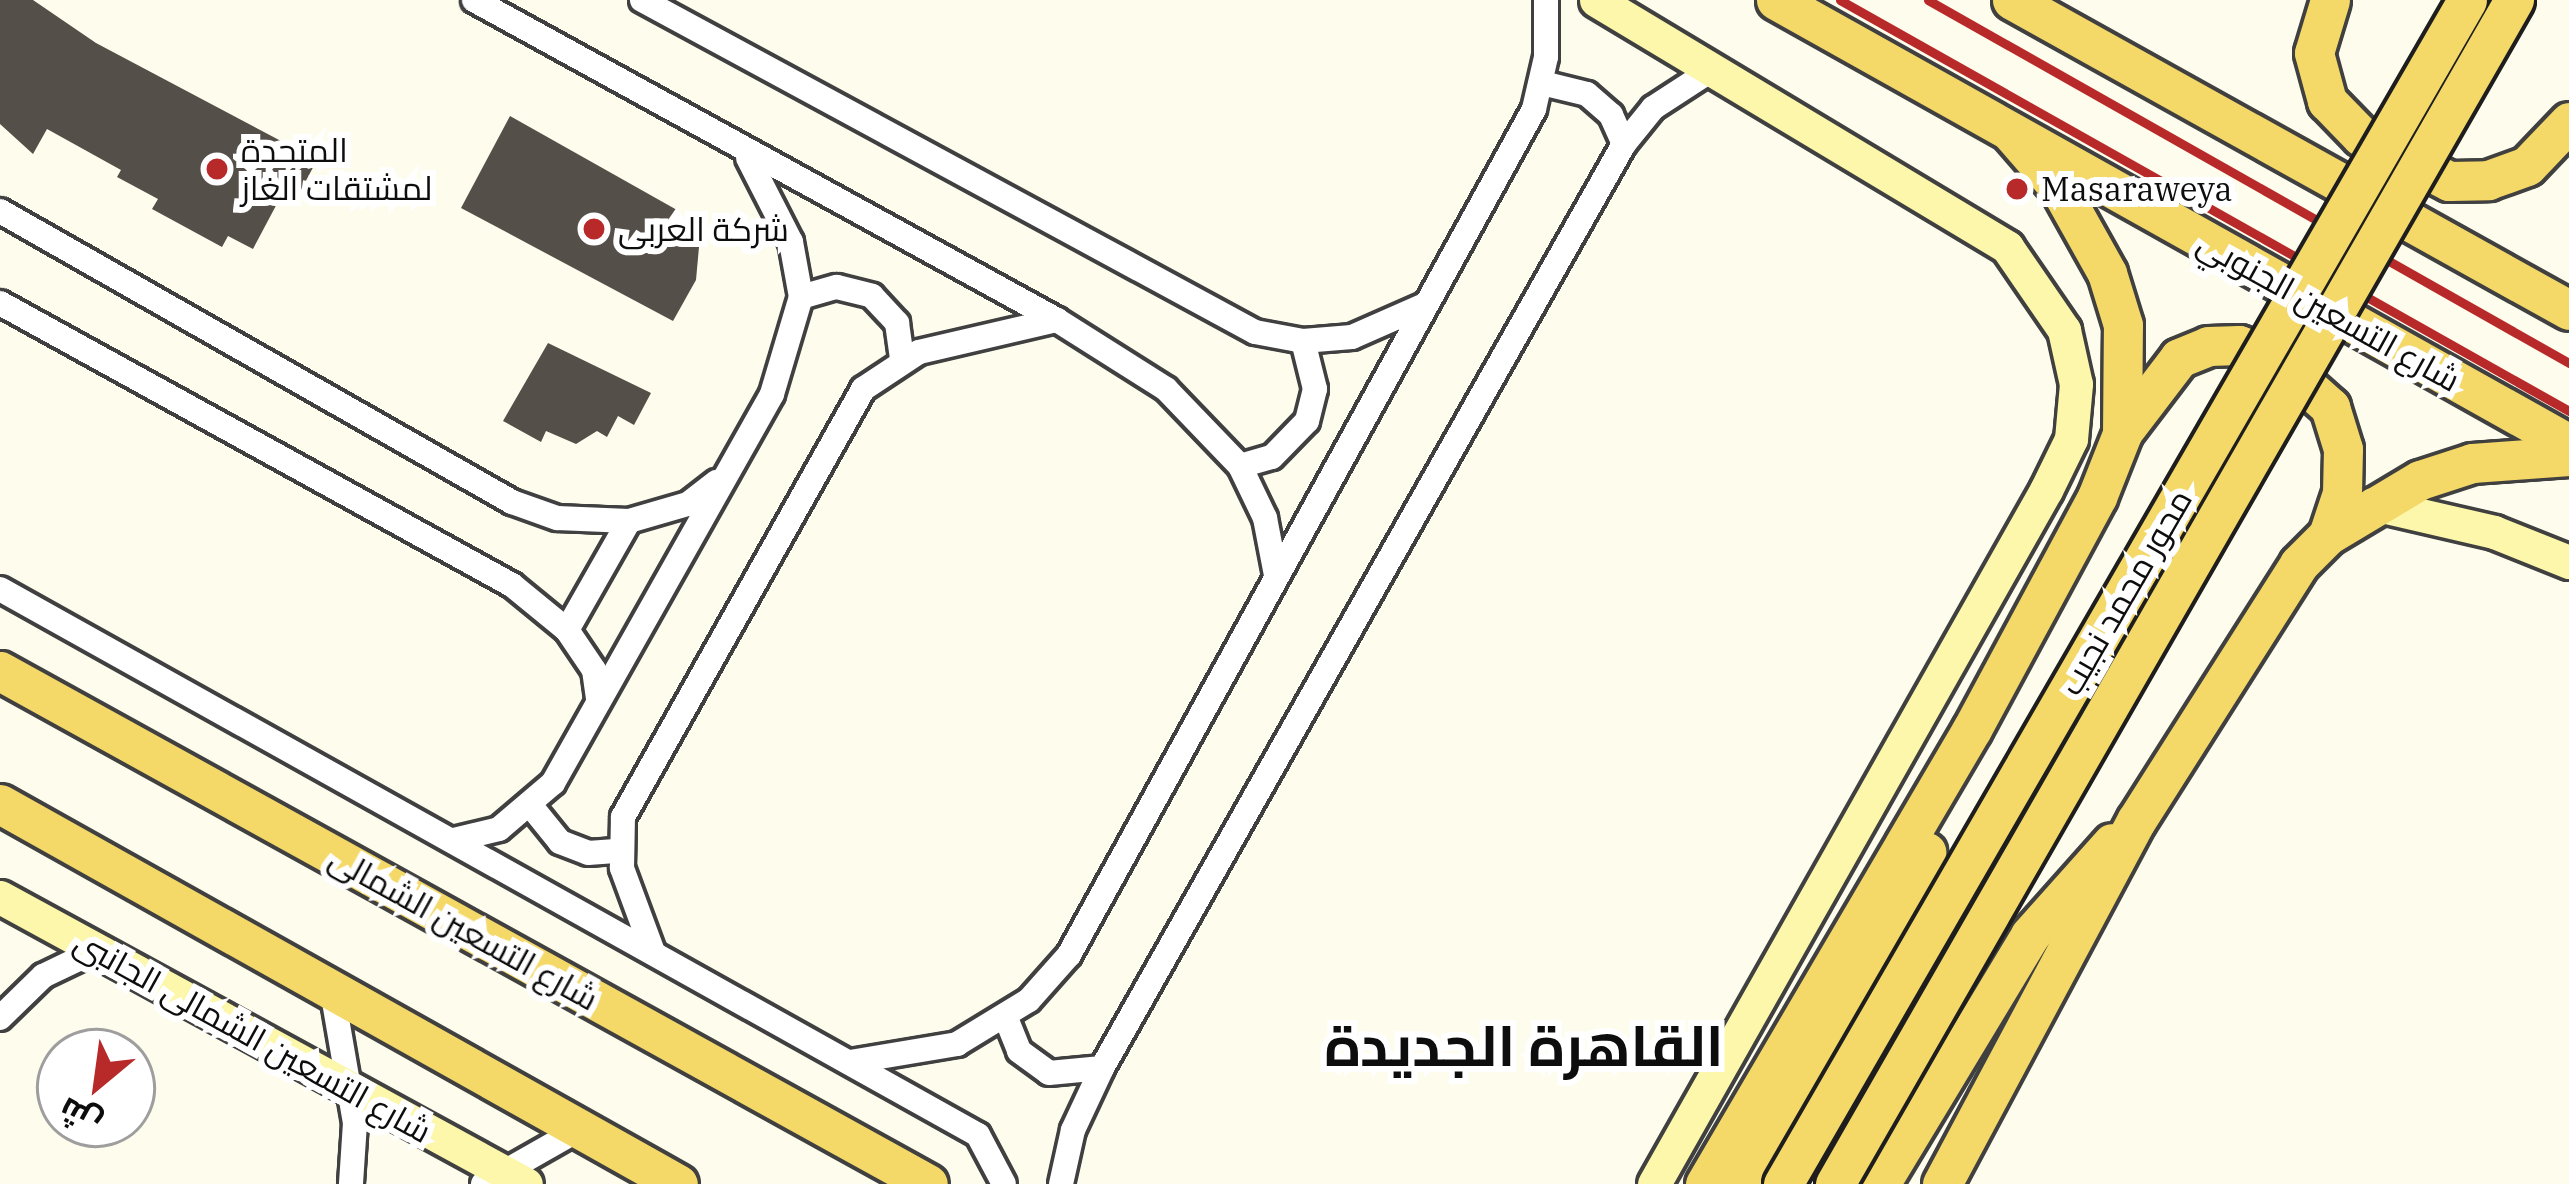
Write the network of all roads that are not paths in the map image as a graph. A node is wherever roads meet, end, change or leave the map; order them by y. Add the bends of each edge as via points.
1 (473, 0) edge
2 (642, 0) edge
3 (1546, 0) edge
4 (1596, 0) edge
5 (1776, 0) edge
6 (2012, 0) edge
7 (2330, 0) edge
8 (2467, 0) edge
9 (2514, 0) edge
10 (1713, 69) junction
11 (1541, 83) junction
12 (2569, 122) edge
13 (2013, 134) junction
14 (1624, 144) junction
15 (743, 151) junction
16 (0, 211) edge
17 (801, 297) junction
18 (0, 303) edge
19 (1426, 303) junction
20 (2569, 310) edge
21 (1057, 320) junction
22 (1304, 341) junction
23 (902, 359) junction
24 (2122, 434) junction
25 (2569, 444) edge
26 (2569, 456) edge
27 (1240, 466) junction
28 (727, 473) junction
29 (2373, 504) junction
30 (629, 521) junction
31 (2328, 535) junction
32 (2569, 562) edge
33 (1276, 574) junction
34 (0, 589) edge
35 (567, 630) junction
36 (0, 671) edge
37 (598, 700) junction
38 (1972, 729) junction
39 (0, 804) edge
40 (531, 806) junction
41 (2136, 821) junction
42 (454, 840) junction
43 (619, 851) junction
44 (0, 897) edge
45 (95, 951) junction
46 (653, 952) junction
47 (332, 991) junction
48 (0, 1018) edge
49 (1006, 1018) junction
50 (850, 1062) junction
51 (1102, 1068) junction
52 (349, 1089) junction
53 (580, 1129) junction
54 (505, 1180) edge
55 (351, 1184) edge
56 (678, 1184) edge
57 (928, 1184) edge
58 (1004, 1184) edge
59 (1061, 1184) edge
60 (1654, 1184) edge
61 (1705, 1184) edge
62 (1746, 1184) edge
63 (1783, 1184) edge
64 (1835, 1184) edge
65 (1880, 1184) edge
66 (1942, 1184) edge

1 - 15 street
2 - 22 street via 1255,332
3 - 11 street
4 - 10 street
5 - 13 main road, شارع التسعين الجنوبي
6 - 20 main road
7 - 12 main road via 2314,53 2327,101 2361,136 2449,181 2488,180 2527,166
8 - 63 main road, محور محمد نجيب, bridge
9 - 64 main road, محور محمد نجيب, bridge
10 - 14 street via 1653,108
10 - 60 street via 1979,226 2040,285 2065,331 2076,384 2072,439
11 - 14 street via 1587,94 1611,116
11 - 19 street
13 - 24 main road via 2060,190 2108,273 2125,343
13 - 25 main road, شارع التسعين الجنوبي
14 - 51 street
15 - 17 street via 773,194
15 - 21 street
16 - 30 street via 512,502 557,518
17 - 23 street via 837,287 872,296 897,323
17 - 28 street via 772,394
18 - 35 street via 512,585
19 - 22 street via 1379,330
19 - 33 street
21 - 23 street
21 - 27 street via 1194,411
22 - 27 street via 1315,389 1307,421 1286,447
23 - 43 street via 862,388 629,800
24 - 31 main road via 2179,358 2239,345 2275,358 2330,407 2343,449 2342,493
24 - 38 main road via 2097,497
26 - 29 main road via 2472,463
27 - 33 street via 1265,518
28 - 30 street via 688,503
28 - 37 street
29 - 31 main road
29 - 32 street via 2494,532
30 - 35 street
31 - 41 main road via 2275,596
33 - 49 street via 1069,955
34 - 42 street
35 - 37 street via 594,670
36 - 57 main road, شارع التسعين الشمالى
37 - 40 street via 554,783
38 - 61 main road
38 - 62 main road via 1892,923
39 - 47 main road
40 - 42 street via 500,829
40 - 43 street via 560,842 588,853
41 - 65 main road via 2068,883 2030,935
41 - 66 main road
42 - 46 street
43 - 46 street
44 - 45 street, شارع التسعين الشمالى الجانبى
45 - 48 street via 43,976
45 - 52 street, شارع التسعين الشمالى الجانبى
46 - 50 street
47 - 52 street via 333,1033
47 - 53 main road
49 - 50 street via 932,1053
49 - 51 street via 1033,1064 1067,1076
50 - 58 street via 978,1135
51 - 59 street via 1073,1130
52 - 54 street, شارع التسعين الشمالى الجانبى
52 - 55 street
53 - 54 street
53 - 56 main road

